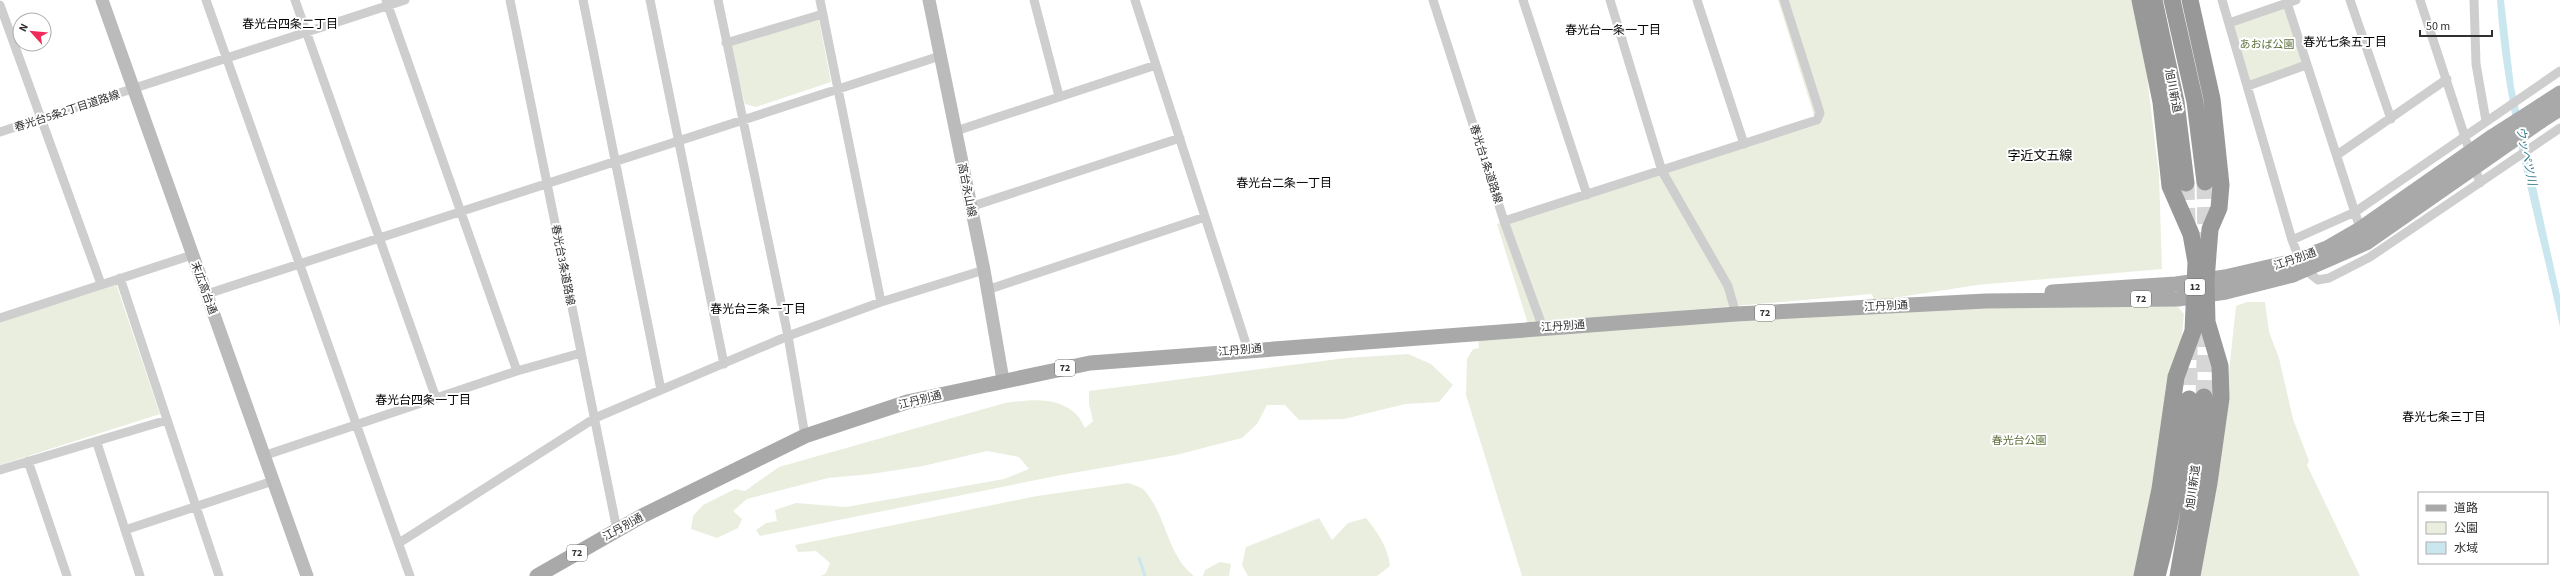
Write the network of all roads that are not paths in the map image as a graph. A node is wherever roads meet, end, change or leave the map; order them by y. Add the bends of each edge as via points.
1 (102, 0) edge
2 (206, 0) edge
3 (295, 0) edge
4 (405, 0) edge
5 (510, 0) edge
6 (583, 0) edge
7 (650, 0) edge
8 (718, 0) edge
9 (820, 0) edge
10 (928, 0) edge
11 (1034, 0) edge
12 (1135, 0) edge
13 (1433, 0) edge
14 (1523, 0) edge
15 (1610, 0) edge
16 (1697, 0) edge
17 (1784, 0) edge
18 (2140, 0) edge
19 (2154, 0) edge
20 (2172, 0) edge
21 (2190, 0) edge
22 (2222, 0) edge
23 (2296, 0) edge
24 (2350, 0) edge
25 (2420, 0) edge
26 (2474, 0) edge
27 (387, 3) edge
28 (2287, 3) junction
29 (0, 4) edge
30 (823, 14) junction
31 (2229, 23) junction
32 (307, 32) junction
33 (726, 43) junction
34 (940, 56) junction
35 (227, 59) junction
36 (1156, 65) junction
37 (2306, 65) junction
38 (2560, 71) edge
39 (2447, 79) junction
40 (2248, 86) junction
41 (839, 88) junction
42 (133, 90) junction
43 (2560, 93) edge
44 (1059, 96) junction
45 (2560, 108) edge
46 (2540, 113) junction
47 (41, 119) junction
48 (742, 119) junction
49 (2391, 119) junction
50 (2488, 119) junction
51 (2560, 128) edge
52 (956, 130) junction
53 (0, 132) edge
54 (2463, 137) junction
55 (1180, 138) junction
56 (678, 141) junction
57 (1744, 144) junction
58 (2337, 155) junction
59 (616, 161) junction
60 (1662, 171) junction
61 (547, 182) junction
62 (2205, 182) tunnel mouth
63 (2480, 182) junction
64 (2186, 183) tunnel mouth
65 (1586, 195) junction
66 (970, 207) junction
67 (460, 212) junction
68 (2355, 212) junction
69 (1205, 217) junction
70 (1504, 221) junction
71 (380, 239) junction
72 (2292, 240) junction
73 (192, 255) junction
74 (2370, 258) junction
75 (300, 264) junction
76 (984, 270) junction
77 (120, 278) junction
78 (101, 284) junction
79 (2200, 288) junction
80 (987, 290) junction
81 (207, 294) junction
82 (881, 302) junction
83 (1736, 314) junction
84 (0, 318) edge
85 (1543, 328) junction
86 (788, 336) junction
87 (1248, 350) junction
88 (581, 353) junction
89 (724, 364) junction
90 (517, 371) junction
91 (1003, 380) junction
92 (661, 390) junction
93 (436, 398) junction
94 (595, 418) junction
95 (168, 420) junction
96 (355, 425) junction
97 (805, 436) junction
98 (97, 443) junction
99 (263, 456) junction
100 (28, 460) junction
101 (0, 470) edge
102 (273, 481) junction
103 (196, 507) junction
104 (125, 530) junction
105 (617, 530) junction
106 (399, 543) junction
107 (67, 576) edge
108 (140, 576) edge
109 (219, 576) edge
110 (306, 576) edge
111 (410, 576) edge
112 (537, 576) edge
113 (2142, 576) edge
114 (2157, 576) edge
115 (2178, 576) edge
116 (2192, 576) edge

1 - 42 street, 末広高台通
2 - 35 street
3 - 32 street
4 - 27 street, 春光台5条2丁目道路線
5 - 61 street, 春光台3条道路線
6 - 59 street
7 - 56 street
8 - 33 street
9 - 30 street
10 - 34 street, 高台永山線
11 - 44 street
12 - 36 street
13 - 70 street, 春光台1条道路線
14 - 65 street
15 - 60 street
16 - 57 street
17 - 57 street via 1820,113 1817,120
18 - 79 highway, 12 via 2160,102 2170,186 2191,234
19 - 64 highway, 旭川新道 via 2176,102
20 - 62 highway, 旭川新道 via 2195,102
21 - 79 highway, 12 via 2212,99 2221,186 2218,208 2210,229
22 - 31 street
23 - 28 street
24 - 49 street
25 - 39 street
26 - 50 street via 2476,64
27 - 32 street, 春光台5条2丁目道路線
27 - 67 street
28 - 31 street
28 - 37 street
29 - 47 street
30 - 33 street
30 - 41 street
31 - 40 street
32 - 35 street, 春光台5条2丁目道路線
32 - 71 street
33 - 48 street
34 - 41 street
34 - 52 street, 高台永山線
35 - 42 street, 春光台5条2丁目道路線
35 - 75 street
36 - 44 street
36 - 55 street
37 - 40 street
37 - 58 street
38 - 50 street
39 - 49 street
39 - 54 street
40 - 72 street
41 - 48 street
41 - 82 street
42 - 47 street, 春光台5条2丁目道路線
42 - 73 street, 末広高台通
43 - 46 main road, 江丹別通 / 72
44 - 52 street
45 - 46 main road, 江丹別通 / 72
46 - 79 main road, 江丹別通 / 72, bridge via 2366,243 2292,269
47 - 53 street, 春光台5条2丁目道路線
47 - 78 street
48 - 56 street
48 - 86 street
49 - 58 street
50 - 54 street
51 - 63 street
52 - 66 street, 高台永山線
54 - 63 street
54 - 68 street
55 - 66 street
55 - 69 street
56 - 59 street
56 - 89 street
57 - 60 street
58 - 68 street
59 - 61 street
59 - 92 street
60 - 65 street
60 - 83 street via 1728,286
61 - 67 street
61 - 88 street, 春光台3条道路線
63 - 74 street
65 - 70 street
66 - 76 street, 高台永山線
67 - 71 street
67 - 90 street
68 - 72 street
68 - 74 street
69 - 80 street
69 - 87 street
70 - 85 street, 春光台1条道路線
71 - 75 street
71 - 93 street
72 - 74 street via 2303,268 2318,280 2329,278
73 - 77 street
73 - 81 street, 末広高台通
75 - 81 street
75 - 96 street
76 - 80 street, 高台永山線
76 - 82 street
77 - 78 street
77 - 95 street
78 - 84 street
79 - 83 main road, 江丹別通 / 72 via 2178,299 1986,301
79 - 113 highway, 12 via 2193,331 2176,377 2160,489
79 - 116 highway, 12 via 2220,366 2221,398
80 - 91 street, 高台永山線
81 - 99 street, 末広高台通
82 - 86 street
83 - 85 main road, 江丹別通 / 72
85 - 87 main road, 江丹別通 / 72
86 - 89 street
86 - 97 street
87 - 91 main road, 江丹別通 / 72 via 1090,363
88 - 90 street
88 - 94 street, 春光台3条道路線
89 - 92 street
90 - 93 street
91 - 97 main road, 江丹別通 / 72 via 907,402
92 - 94 street
93 - 96 street
94 - 105 street, 春光台3条道路線
94 - 106 street
95 - 98 street
95 - 103 street
96 - 99 street
96 - 106 street
97 - 105 main road, 江丹別通 / 72
98 - 100 street
98 - 104 street
99 - 102 street, 末広高台通
100 - 101 street
100 - 107 street
102 - 103 street
102 - 110 street, 末広高台通
103 - 104 street
103 - 109 street
104 - 108 street
105 - 112 main road, 江丹別通 / 72
106 - 111 street
114 - 115 highway, 旭川新道 via 2197,398 2194,484

